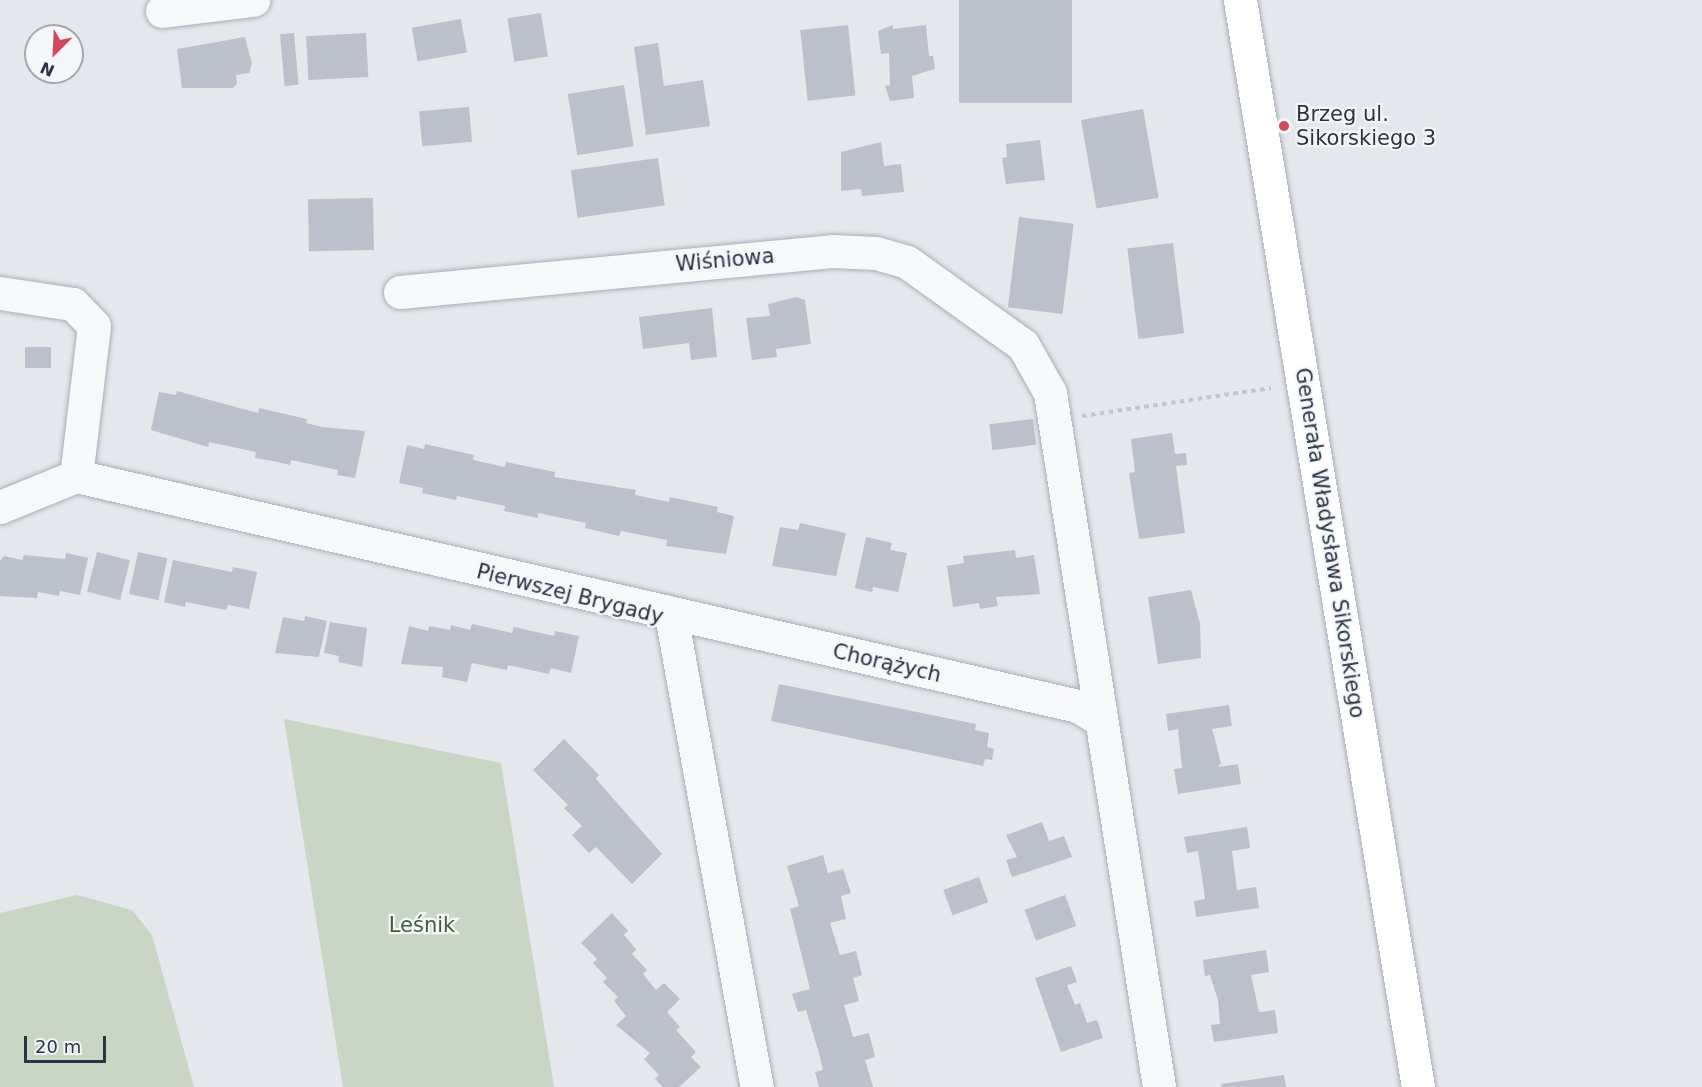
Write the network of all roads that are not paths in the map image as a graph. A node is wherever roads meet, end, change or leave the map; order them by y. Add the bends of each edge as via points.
1 (253, 0) edge
2 (1245, 2) edge
3 (162, 11) dead end
4 (400, 292) dead end
5 (0, 293) edge
6 (75, 476) junction
7 (0, 507) edge
8 (671, 615) junction
9 (1100, 720) junction
10 (757, 1087) edge
11 (1159, 1087) edge
12 (1418, 1087) edge

1 - 3 street
2 - 12 main road, Generała Władysława Sikorskiego
4 - 9 street, Wiśniowa via 832,251 876,253 907,262 1023,345 1050,393
5 - 6 street via 73,304 94,326
6 - 7 street
6 - 8 street, Pierwszej Brygady
8 - 9 street, Chorążych via 1078,706
8 - 10 street, Pierwszej Brygady
9 - 11 street

